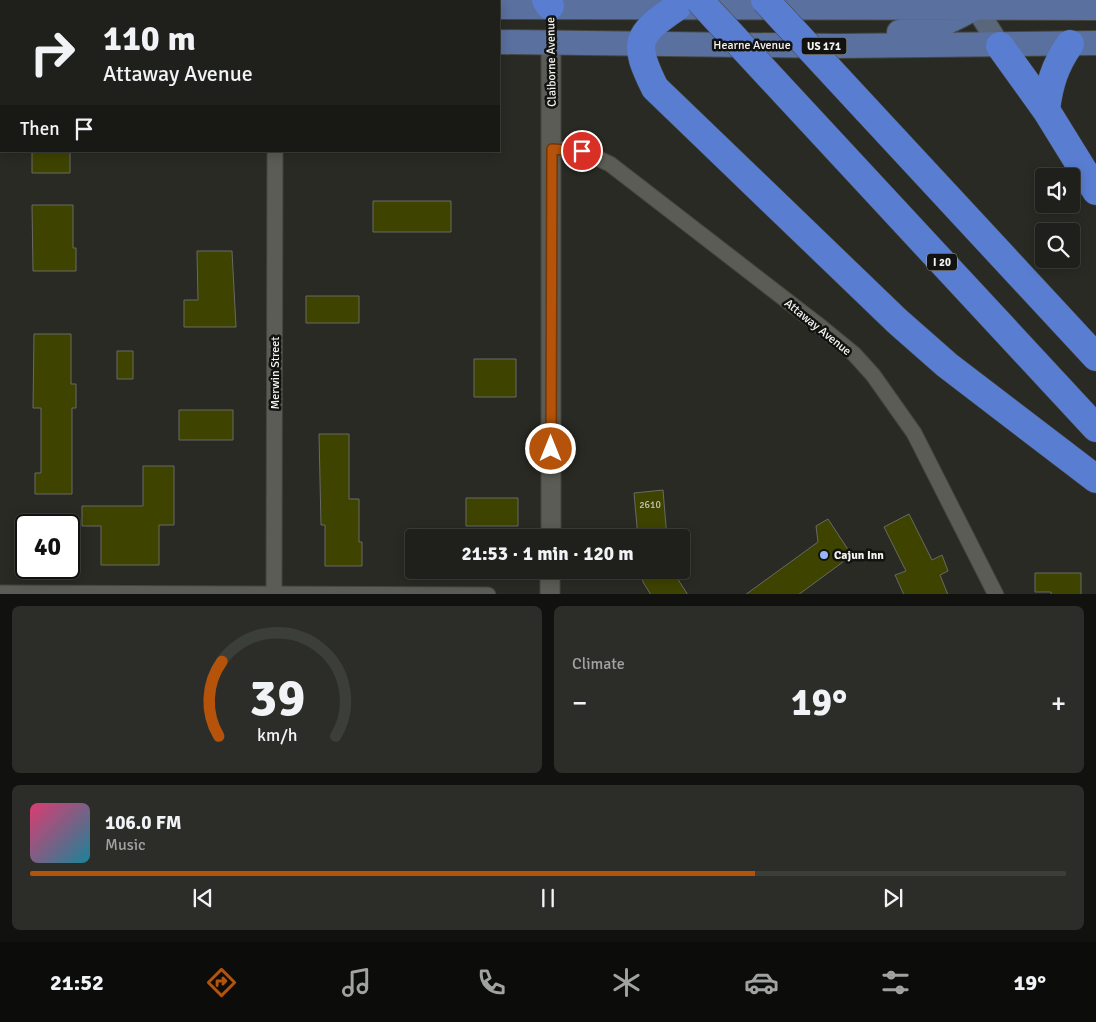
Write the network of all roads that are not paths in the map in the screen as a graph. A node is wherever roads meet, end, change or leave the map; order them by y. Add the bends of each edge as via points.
1 (765, 0) edge
2 (548, 3) edge
3 (688, 3) edge
4 (973, 4) edge
5 (500, 7) edge
6 (1096, 8) edge
7 (500, 42) edge
8 (551, 43) junction
9 (1083, 43) edge
10 (640, 44) junction
11 (837, 46) junction
12 (1000, 46) junction
13 (1046, 110) junction
14 (552, 149) junction
15 (275, 152) edge
16 (1096, 191) edge
17 (1096, 357) edge
18 (1096, 428) edge
19 (1096, 479) edge
20 (551, 529) edge
21 (550, 579) edge
22 (0, 593) edge
23 (274, 594) edge
24 (488, 594) edge
25 (550, 594) edge
26 (996, 594) edge

1 - 17 highway, bridge
2 - 3 main road
2 - 5 main road
2 - 8 main road, Claiborne Avenue
3 - 4 main road
3 - 10 highway via 650,26
3 - 18 highway, I 20, bridge via 788,96
4 - 6 main road
4 - 11 main road via 946,24 927,30 863,34
4 - 12 main road
7 - 8 main road, Hearne Avenue / US 171
8 - 10 main road, Hearne Avenue / US 171
8 - 14 street, Claiborne Avenue
9 - 12 main road, Hearne Avenue / US 171
9 - 13 highway via 1058,63 1050,84
10 - 11 main road, Hearne Avenue / US 171
10 - 19 highway via 645,68 655,88 669,104 897,321 947,364
11 - 12 main road, Hearne Avenue / US 171
12 - 13 highway
13 - 16 highway
14 - 20 street, Claiborne Avenue
14 - 26 street, Attaway Avenue via 582,151 610,164 854,354 891,397 914,433
15 - 23 street, Merwin Street
21 - 25 street
22 - 23 street
23 - 24 street

